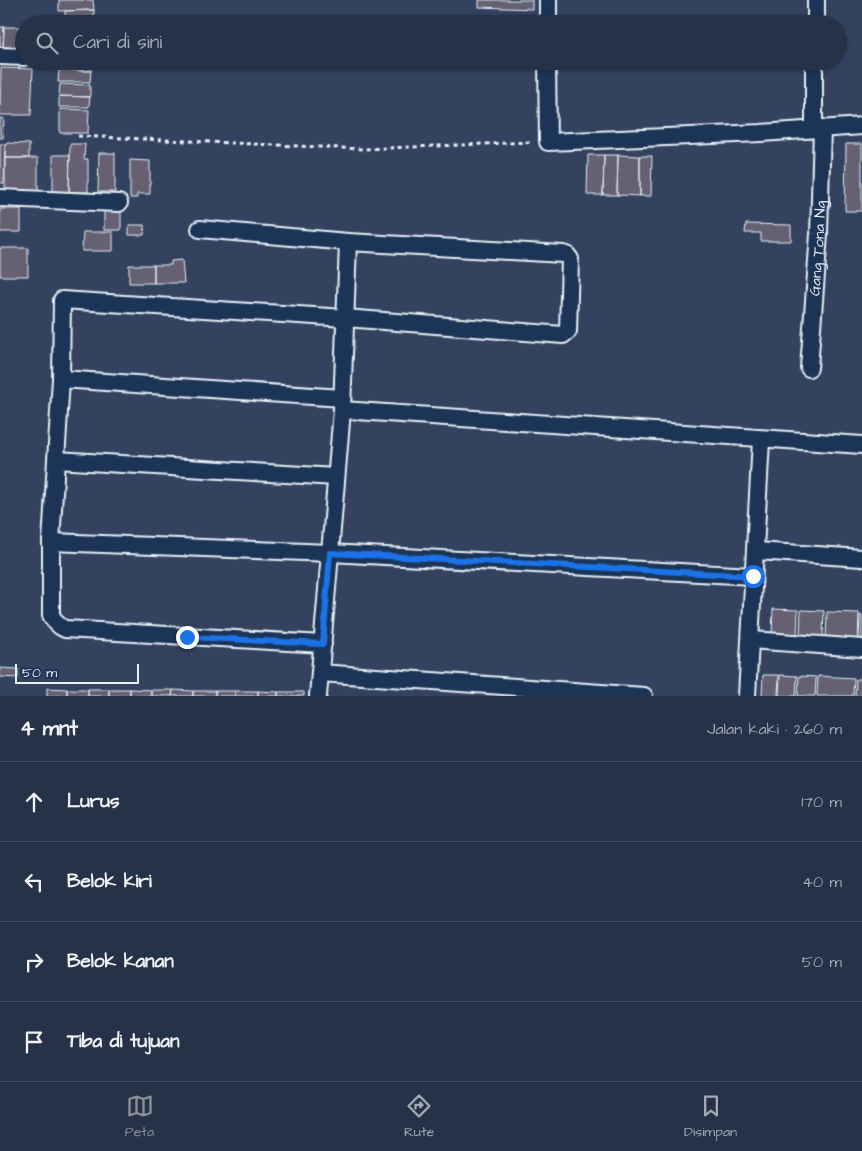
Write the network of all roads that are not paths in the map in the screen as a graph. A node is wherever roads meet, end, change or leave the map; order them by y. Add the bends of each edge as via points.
1 (548, 0) edge
2 (816, 0) edge
3 (548, 15) edge
4 (816, 15) edge
5 (0, 56) edge
6 (15, 57) edge
7 (547, 70) edge
8 (815, 70) edge
9 (862, 126) edge
10 (818, 128) junction
11 (0, 198) edge
12 (119, 204) dead end
13 (200, 229) dead end
14 (348, 242) junction
15 (346, 318) junction
16 (809, 368) dead end
17 (61, 379) junction
18 (342, 404) junction
19 (761, 440) junction
20 (862, 445) edge
21 (56, 460) junction
22 (336, 477) junction
23 (51, 542) junction
24 (756, 551) junction
25 (330, 553) junction
26 (862, 558) edge
27 (753, 576) junction
28 (751, 640) junction
29 (323, 644) junction
30 (862, 648) edge
31 (320, 673) junction
32 (318, 696) edge
33 (644, 696) edge
34 (747, 696) edge

1 - 3 street
2 - 4 street
5 - 6 street
7 - 10 street via 548,142
8 - 10 street, Gang Tona Ng
9 - 10 street
10 - 16 street, Gang Tona Ng via 818,234
11 - 12 street
13 - 14 street
14 - 15 street
14 - 15 street via 567,255 570,259 568,331 563,334
15 - 17 street via 65,298 62,303
15 - 18 street
17 - 18 street
17 - 21 street
18 - 19 street
18 - 22 street
19 - 20 street
19 - 24 street
21 - 22 street
21 - 23 street
22 - 25 street
23 - 25 street
23 - 29 street via 51,616 58,626
24 - 26 street
24 - 27 street
25 - 27 street
25 - 29 street
27 - 28 street
28 - 30 street
28 - 34 street
29 - 31 street
31 - 32 street
31 - 33 street

